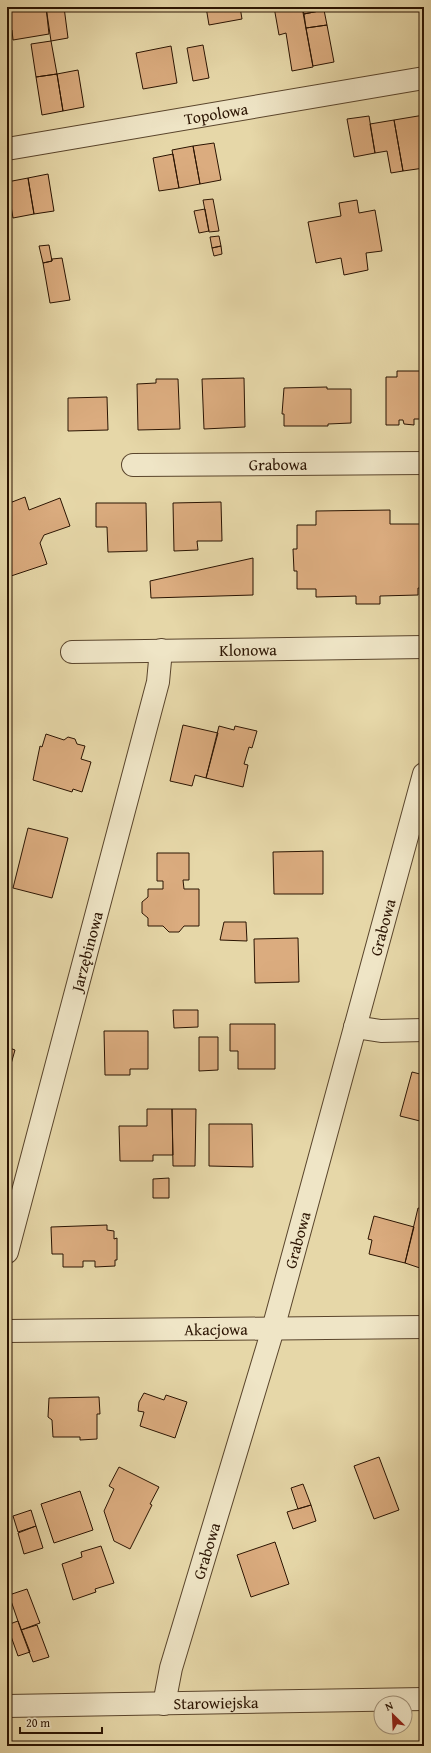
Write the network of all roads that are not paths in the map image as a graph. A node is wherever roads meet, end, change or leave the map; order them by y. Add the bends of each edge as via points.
1 (424, 78) edge
2 (7, 149) edge
3 (424, 463) edge
4 (133, 465) dead end
5 (424, 647) edge
6 (160, 650) junction
7 (72, 652) dead end
8 (424, 774) edge
9 (356, 1026) junction
10 (424, 1030) edge
11 (7, 1252) edge
12 (424, 1327) edge
13 (274, 1329) junction
14 (7, 1331) edge
15 (424, 1699) edge
16 (164, 1704) junction
17 (7, 1706) edge

1 - 2 street, Topolowa
3 - 4 street, Grabowa
5 - 6 street, Klonowa
6 - 7 street, Klonowa
6 - 11 street, Jarzębinowa via 158,682
8 - 9 street, Grabowa
9 - 10 street via 381,1031
9 - 13 street, Grabowa
12 - 13 street, Akacjowa
13 - 14 street, Akacjowa
13 - 16 street, Grabowa via 171,1668
15 - 16 street, Starowiejska
16 - 17 street, Starowiejska

